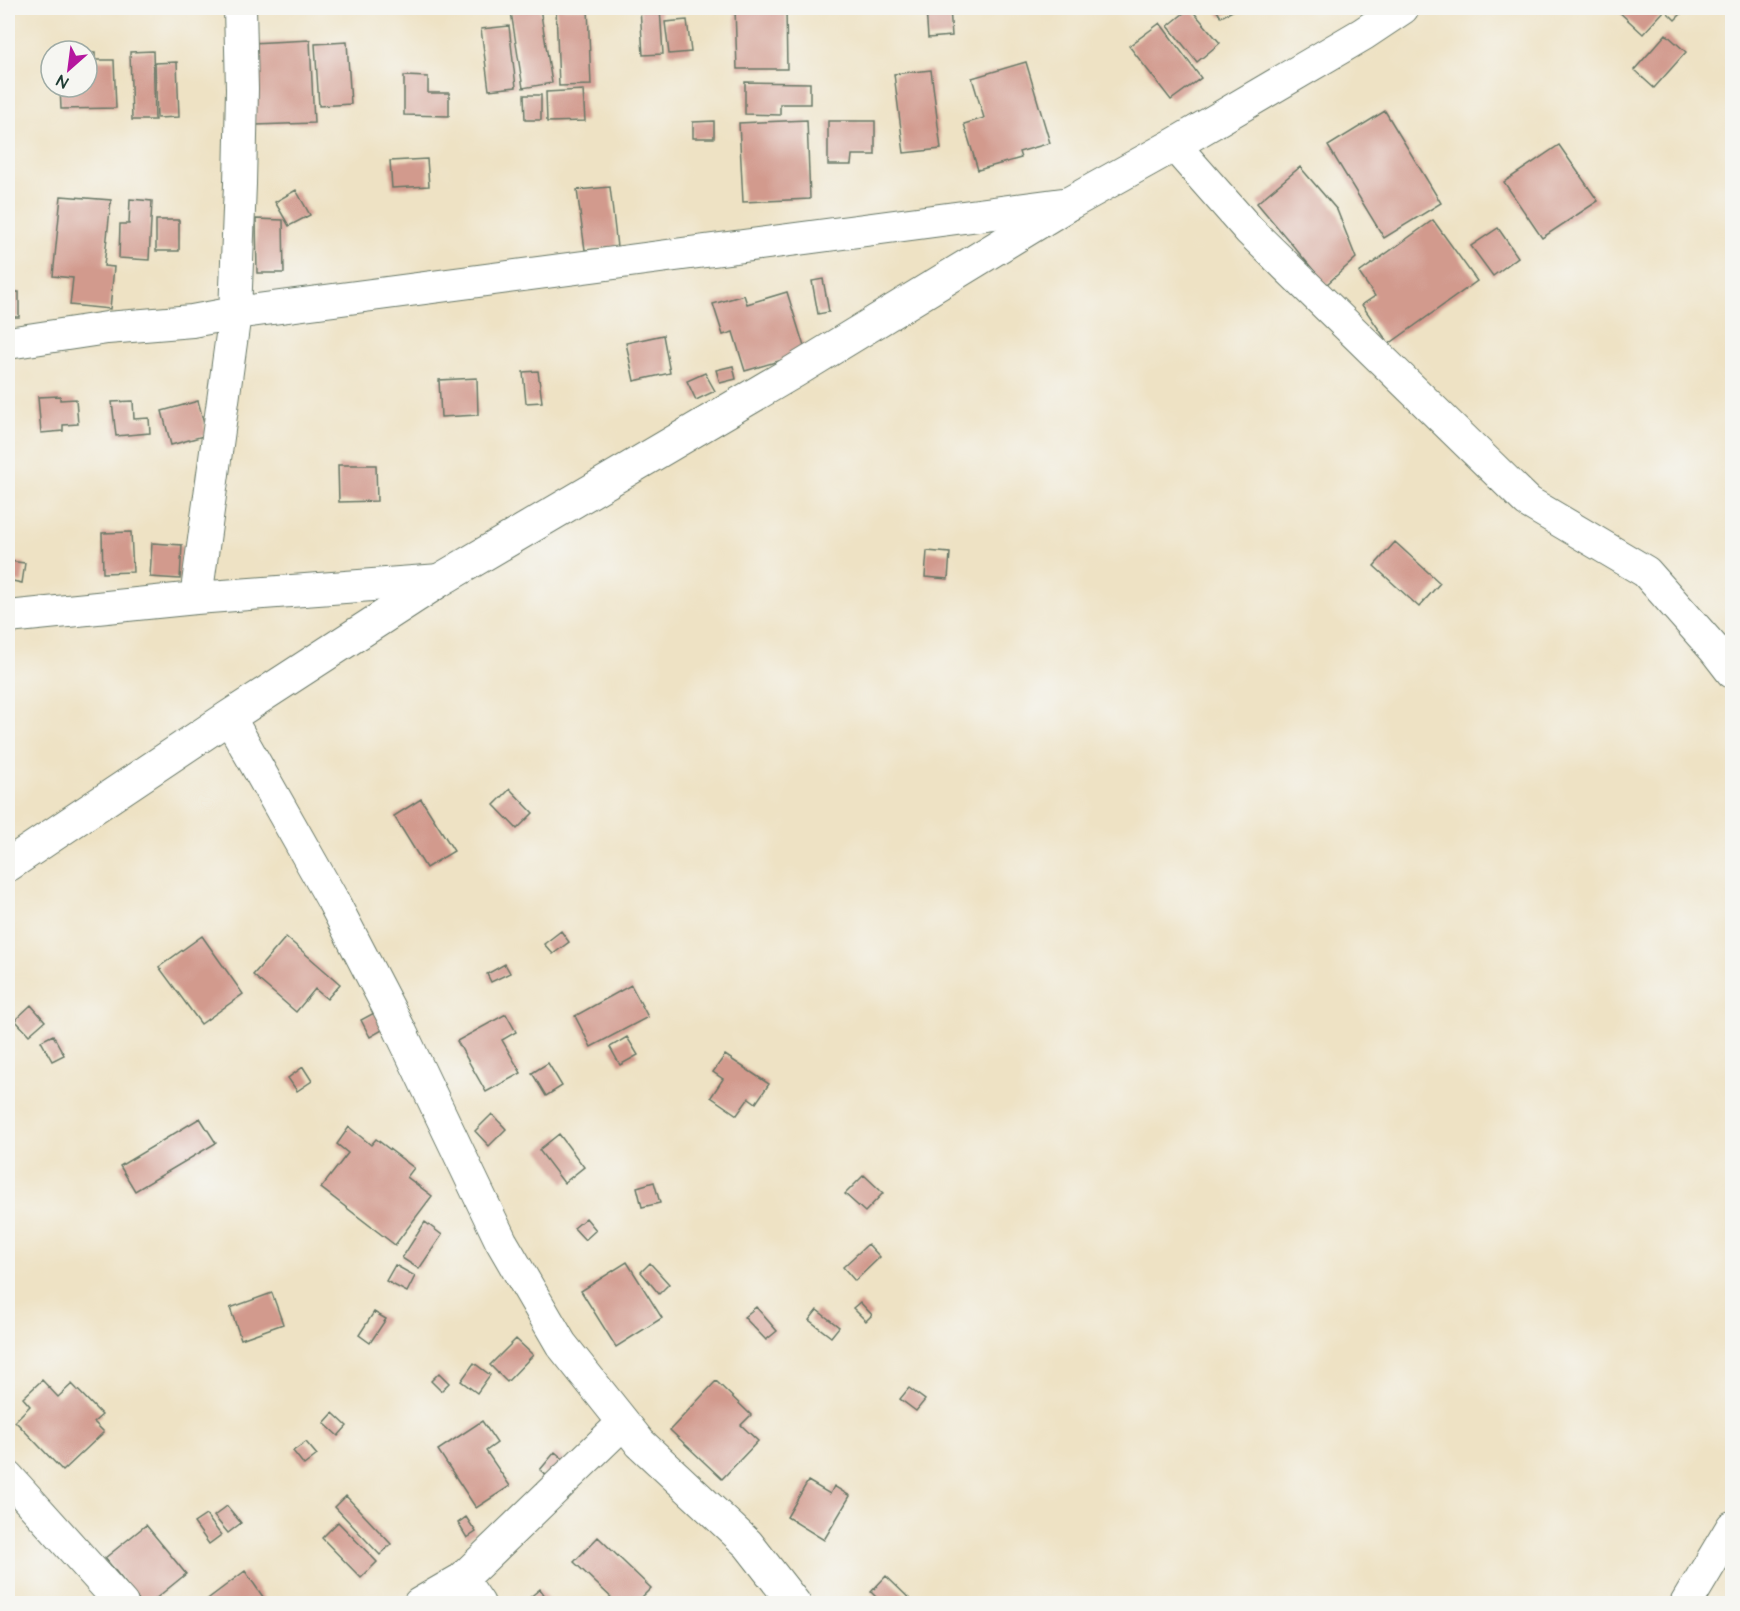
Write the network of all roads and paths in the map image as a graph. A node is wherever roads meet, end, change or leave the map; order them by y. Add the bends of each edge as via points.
1 (240, 8) edge
2 (1402, 8) edge
3 (1174, 145) junction
4 (1070, 203) junction
5 (235, 313) junction
6 (8, 343) edge
7 (440, 580) junction
8 (196, 598) junction
9 (8, 616) edge
10 (1732, 672) edge
11 (228, 717) junction
12 (8, 865) edge
13 (623, 1423) junction
14 (8, 1477) edge
15 (1732, 1527) edge
16 (471, 1591) edge
17 (122, 1604) edge
18 (419, 1604) edge
19 (795, 1604) edge
20 (1686, 1604) edge

1 - 5 street via 242,89
2 - 3 street
3 - 4 street
3 - 10 street via 1249,230 1528,502 1646,572
4 - 5 street
4 - 7 street
5 - 6 street
5 - 8 street
7 - 8 street
7 - 11 street
8 - 9 street
11 - 12 street
11 - 13 street via 338,909 501,1241 561,1344
13 - 16 street
13 - 19 street via 748,1544
14 - 17 street
15 - 20 street
16 - 18 street

